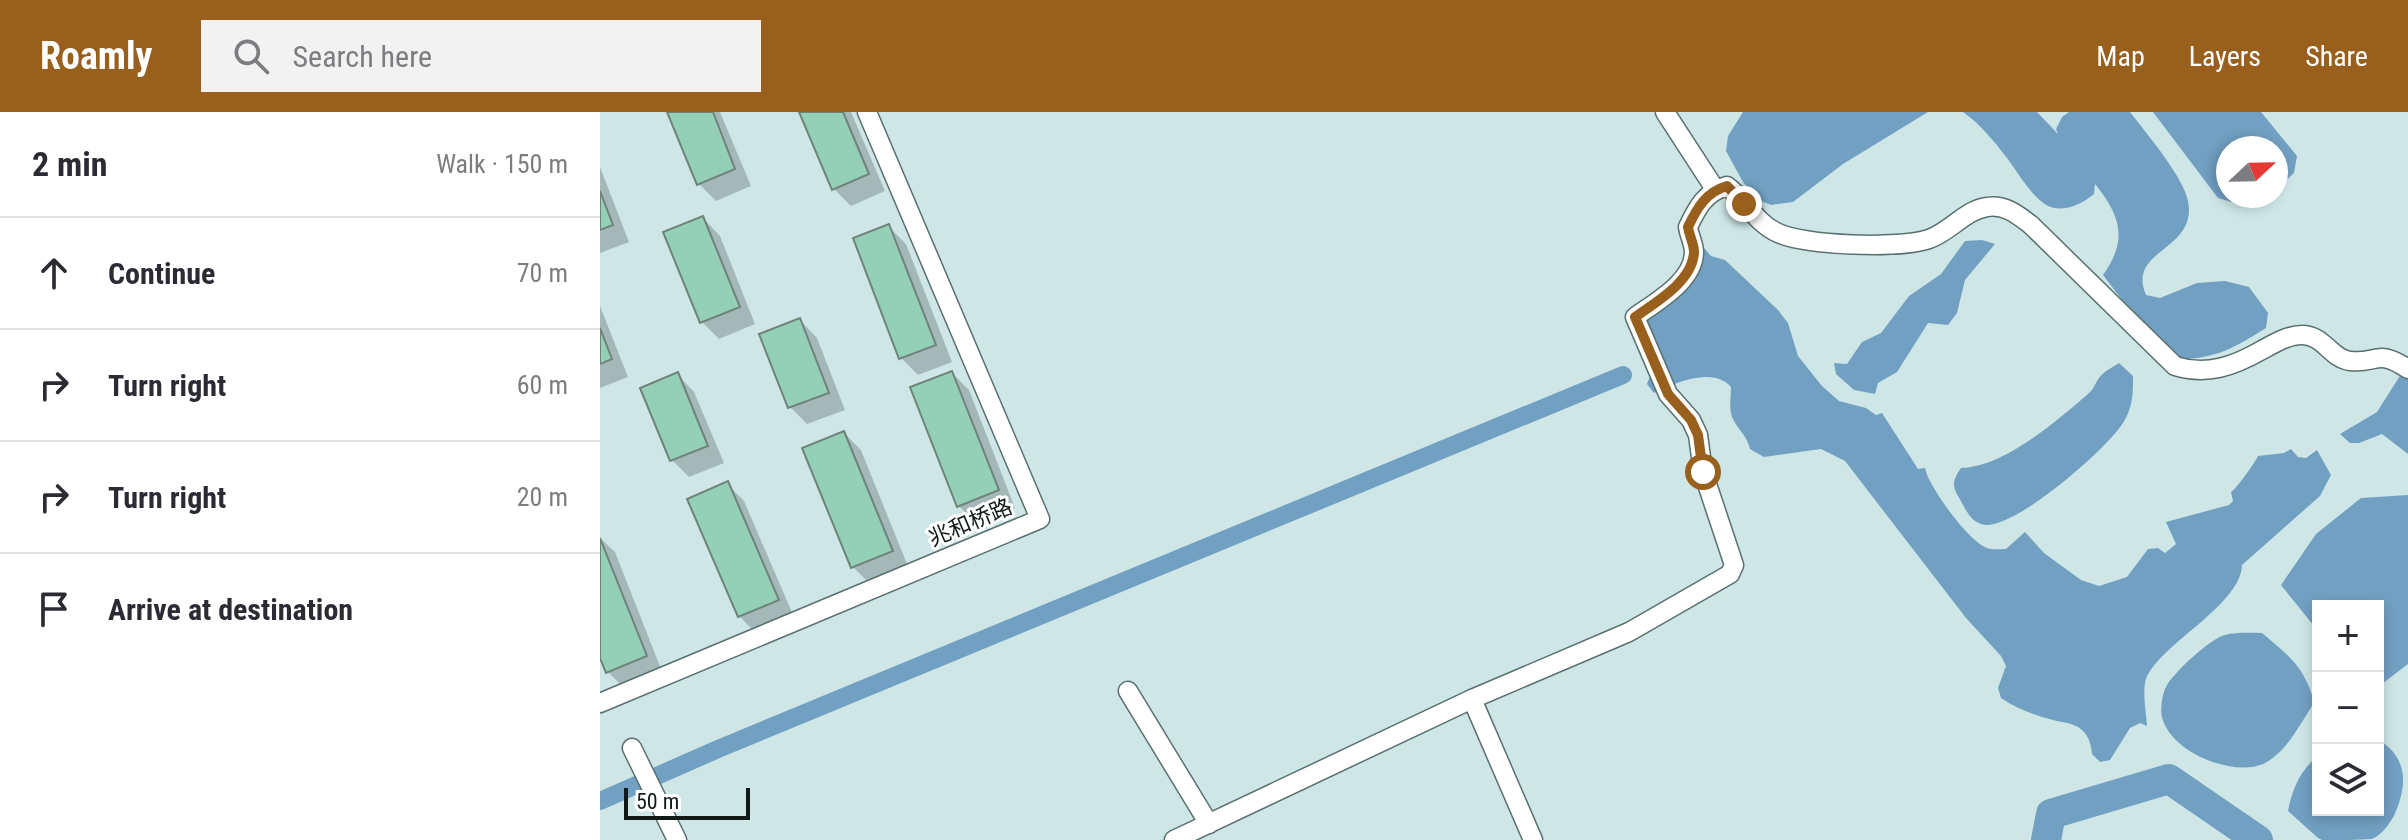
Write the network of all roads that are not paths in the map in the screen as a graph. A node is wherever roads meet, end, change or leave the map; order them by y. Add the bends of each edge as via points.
1 (867, 112) edge
2 (1665, 112) edge
3 (1715, 189) junction
4 (2408, 369) edge
5 (1128, 691) dead end
6 (1472, 699) junction
7 (600, 703) edge
8 (632, 748) dead end
9 (1209, 824) junction
10 (677, 840) edge
11 (1174, 840) edge
12 (1533, 840) edge

1 - 7 street, 兆和桥路 via 1040,519
2 - 3 street
3 - 4 street via 1727,186 1776,232 1834,243 1926,241 1986,207 2013,211 2175,366 2190,371 2237,364 2285,338 2304,335 2322,341 2342,359 2385,357
3 - 6 street via 1688,227 1694,250 1686,274 1635,317 1668,394 1698,435 1707,484 1734,565 1730,574 1629,632
5 - 9 street
6 - 9 street
6 - 12 street
8 - 10 street
9 - 11 street

